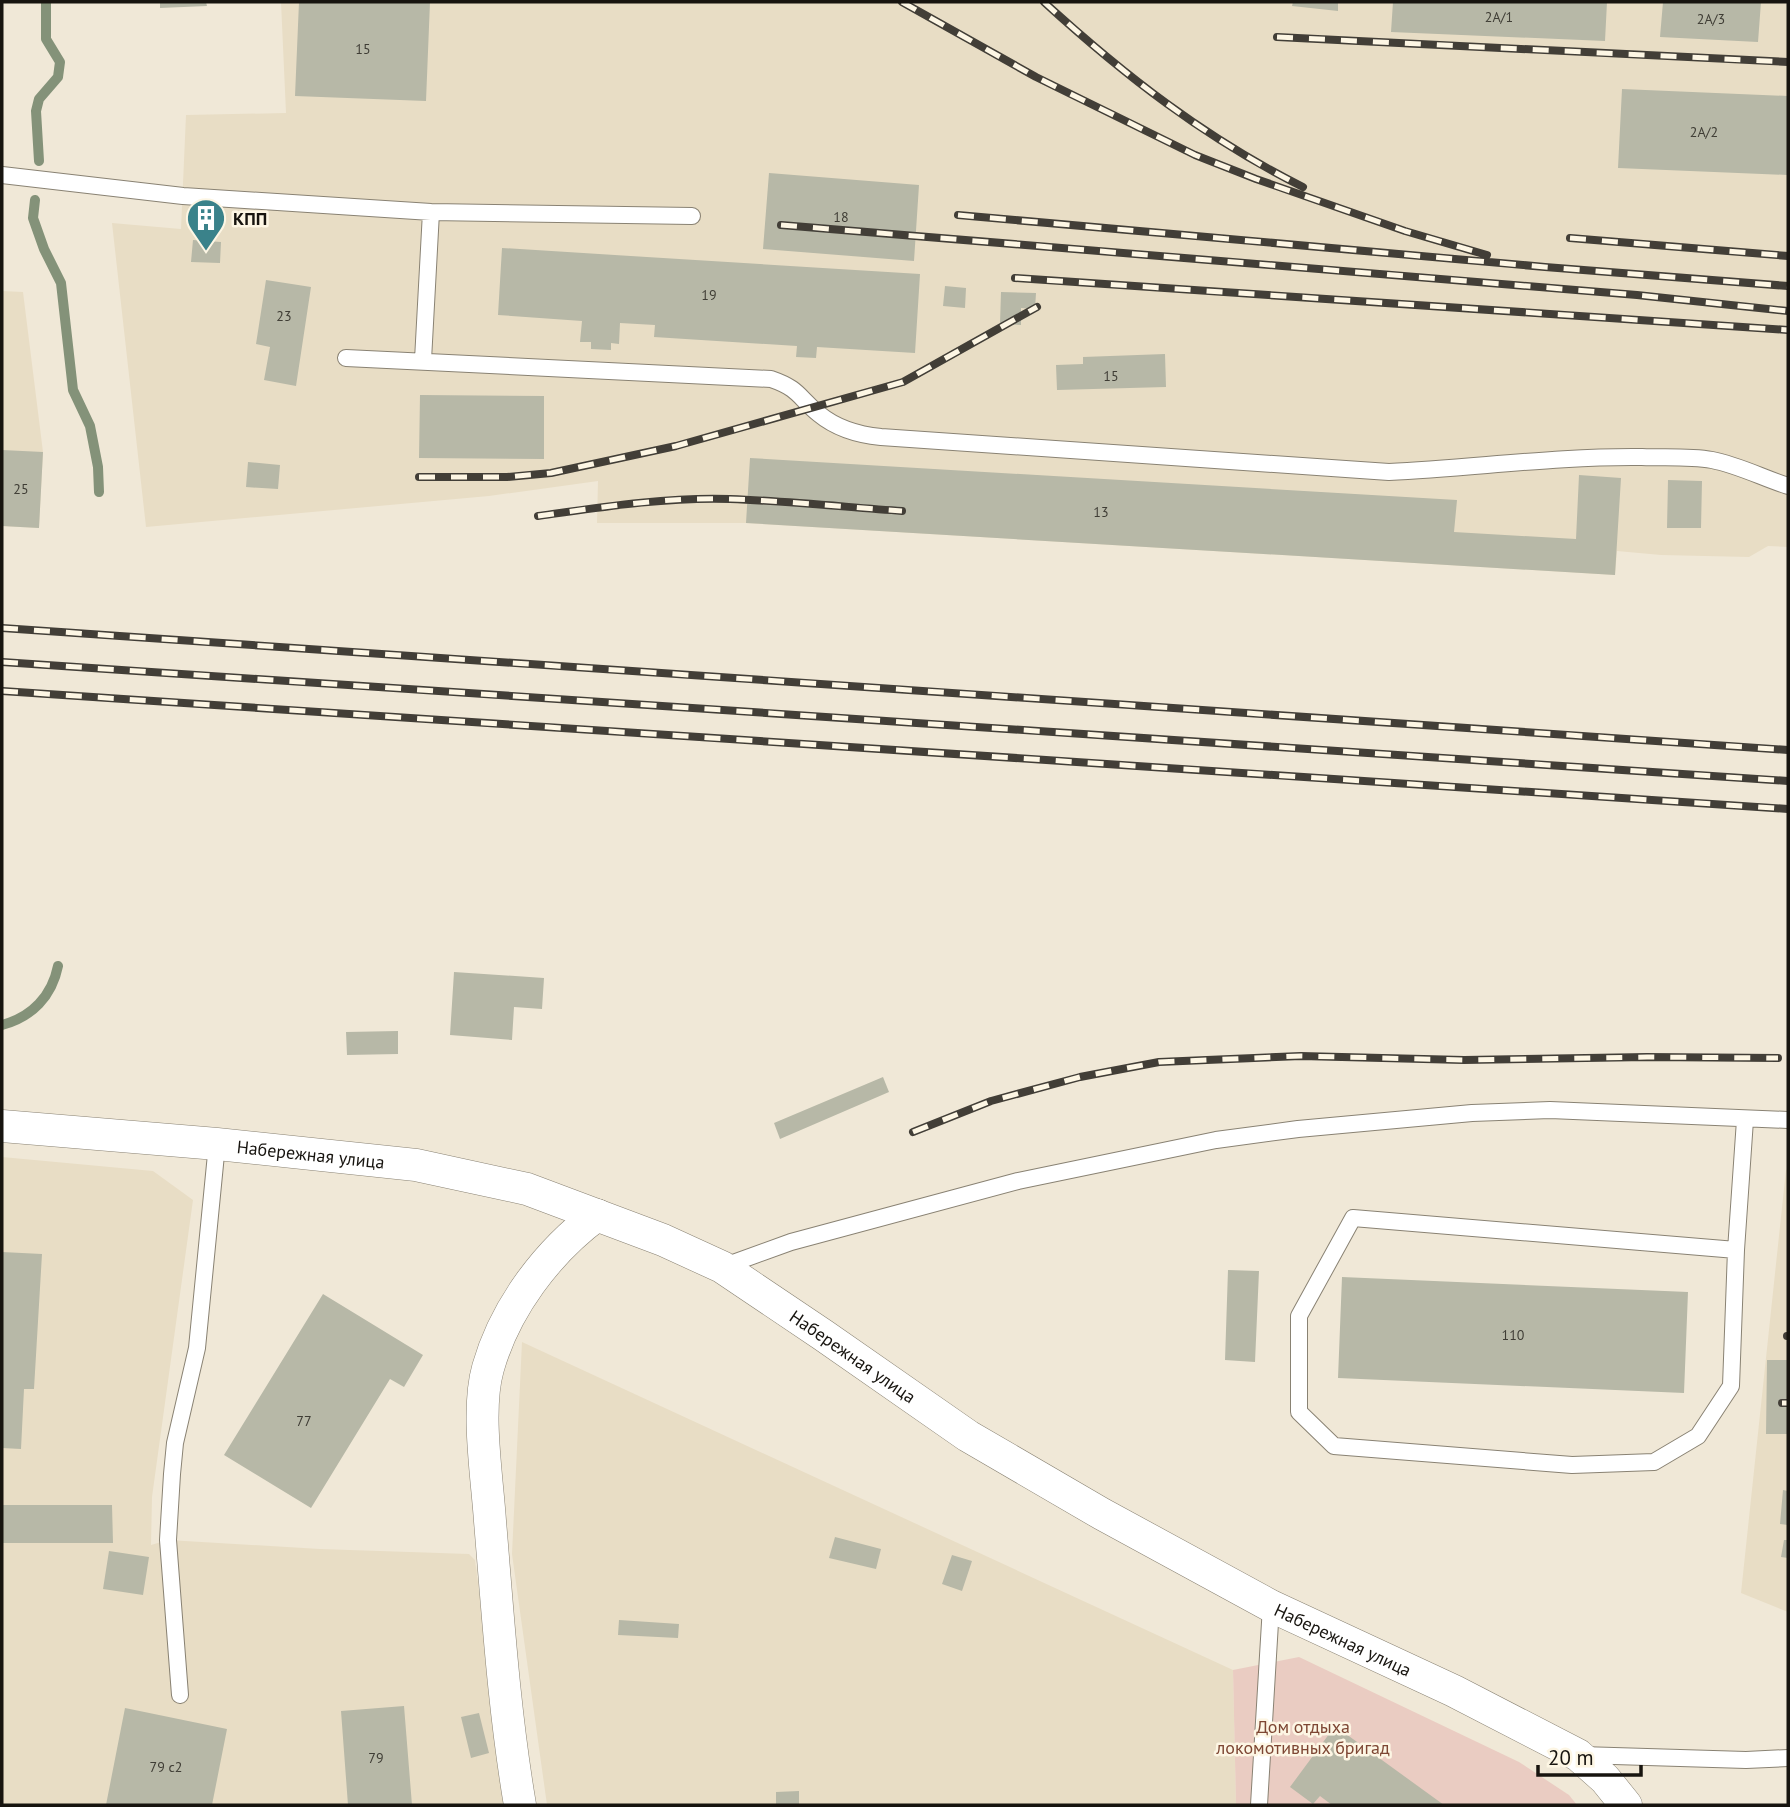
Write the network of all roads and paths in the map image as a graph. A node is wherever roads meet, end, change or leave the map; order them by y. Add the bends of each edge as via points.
1 (2, 175) edge
2 (430, 212) junction
3 (692, 216) dead end
4 (346, 358) dead end
5 (423, 360) junction
6 (1788, 486) edge
7 (1745, 1120) junction
8 (1788, 1120) edge
9 (2, 1126) edge
10 (217, 1144) junction
11 (597, 1215) junction
12 (1735, 1250) junction
13 (722, 1267) junction
14 (1271, 1606) junction
15 (180, 1695) dead end
16 (1578, 1755) junction
17 (1788, 1758) edge
18 (520, 1805) edge
19 (1259, 1805) edge
20 (1626, 1805) edge

1 - 2 lane via 183,196
2 - 3 lane
2 - 5 lane
4 - 5 lane
5 - 6 lane via 771,379 788,385 820,415 858,434 881,437 1390,472 1546,459 1685,457 1712,460
7 - 8 lane
7 - 12 lane
7 - 13 lane via 1550,1110 1403,1119 1230,1138 1018,1181 791,1242
9 - 10 street, Набережная улица
10 - 11 street, Набережная улица via 460,1173 527,1189
10 - 15 lane via 197,1348 172,1474 168,1540
11 - 13 street, Набережная улица
11 - 18 street via 574,1232 530,1284 500,1333 487,1371 485,1462 504,1688
12 - 12 lane via 1731,1386 1698,1436 1654,1462 1572,1465 1334,1446 1299,1412 1298,1316 1353,1218
13 - 14 street, Набережная улица via 968,1436
14 - 16 street, Набережная улица
14 - 19 lane
16 - 17 lane
16 - 20 street, Набережная улица

